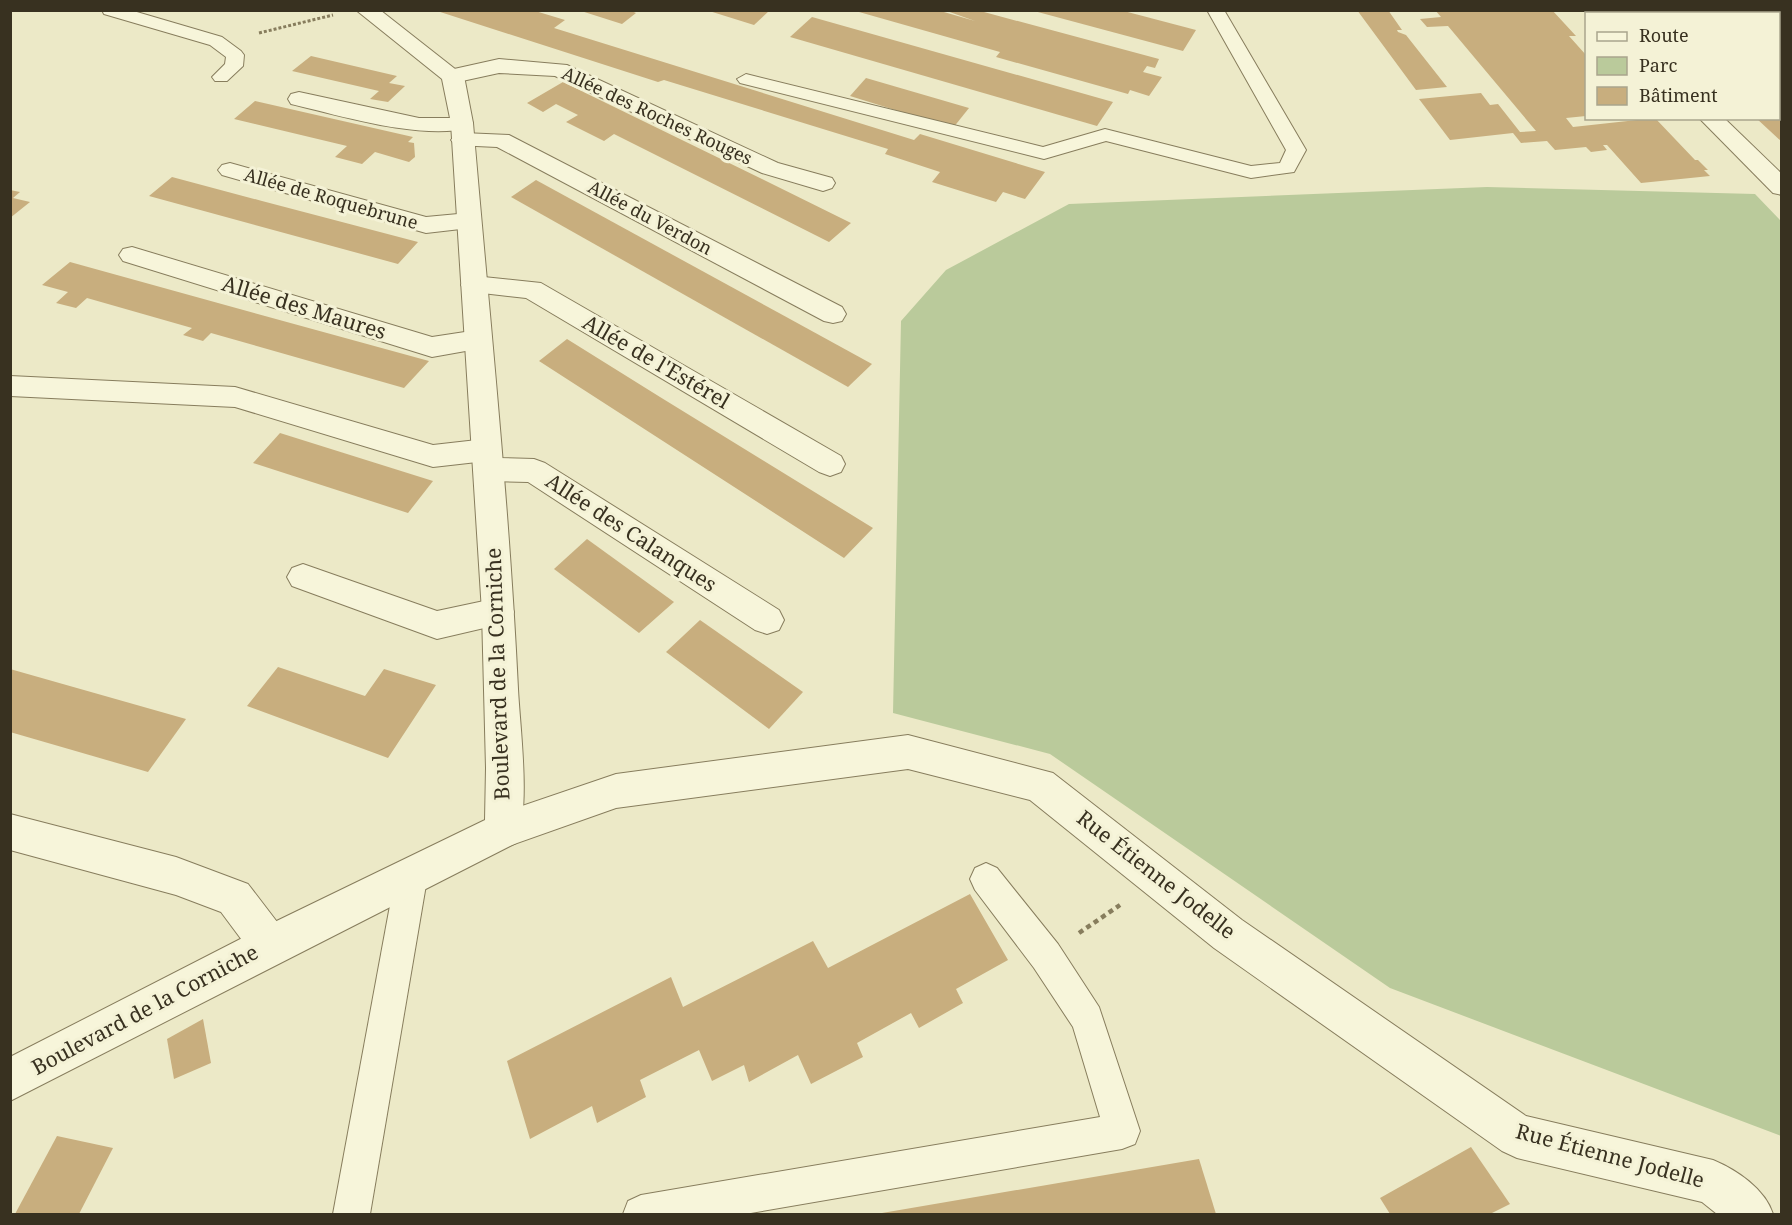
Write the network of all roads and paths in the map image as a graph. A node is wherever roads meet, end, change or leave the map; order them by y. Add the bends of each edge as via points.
1 (110, 10) edge
2 (1215, 10) edge
3 (351, 13) edge
4 (216, 41) junction
5 (453, 76) junction
6 (221, 77) dead end
7 (746, 79) dead end
8 (299, 99) dead end
9 (1712, 120) edge
10 (462, 131) junction
11 (230, 170) dead end
12 (824, 183) dead end
13 (1782, 188) edge
14 (469, 221) junction
15 (132, 255) dead end
16 (474, 285) junction
17 (833, 314) dead end
18 (478, 340) junction
19 (10, 386) edge
20 (487, 459) junction
21 (830, 464) dead end
22 (303, 577) dead end
23 (498, 612) junction
24 (767, 620) dead end
25 (503, 830) junction
26 (10, 832) edge
27 (412, 873) junction
28 (1160, 878) junction
29 (986, 879) dead end
30 (270, 945) junction
31 (1046, 956) junction
32 (10, 1080) edge
33 (351, 1215) edge
34 (641, 1215) edge
35 (1751, 1215) edge

1 - 4 lane
2 - 7 lane via 1296,150 1287,168 1251,172 1105,135 1044,153
3 - 4 path
3 - 5 street
4 - 6 lane via 234,55 234,66
5 - 10 street, Boulevard de la Corniche
5 - 12 street, Allée des Roches Rouges via 500,66 560,70 770,168
8 - 10 street, Allée du Verdon
9 - 13 street
10 - 14 street, Boulevard de la Corniche
10 - 17 street, Allée du Verdon via 501,140
11 - 14 street, Allée de Roquebrune via 426,225
14 - 16 street, Boulevard de la Corniche
15 - 18 street, Allée des Maures via 432,347
16 - 18 street, Boulevard de la Corniche
16 - 21 street, Allée de l'Estérel via 532,289
18 - 20 street, Boulevard de la Corniche
19 - 20 street, Allée des Calanques via 235,397 433,456
20 - 23 street, Boulevard de la Corniche
20 - 24 street, Allée des Calanques via 534,471
22 - 23 street via 437,625
23 - 25 street, Boulevard de la Corniche
25 - 27 street, Boulevard de la Corniche
25 - 28 street, Rue Étienne Jodelle via 616,791 908,752 1040,784
26 - 30 street via 176,876 234,898
27 - 30 street, Boulevard de la Corniche
27 - 33 lane
28 - 31 path
28 - 35 street, Rue Étienne Jodelle via 1228,934 1516,1136 1713,1182
29 - 31 lane
30 - 32 street, Boulevard de la Corniche
31 - 34 lane via 1087,1019 1122,1131

